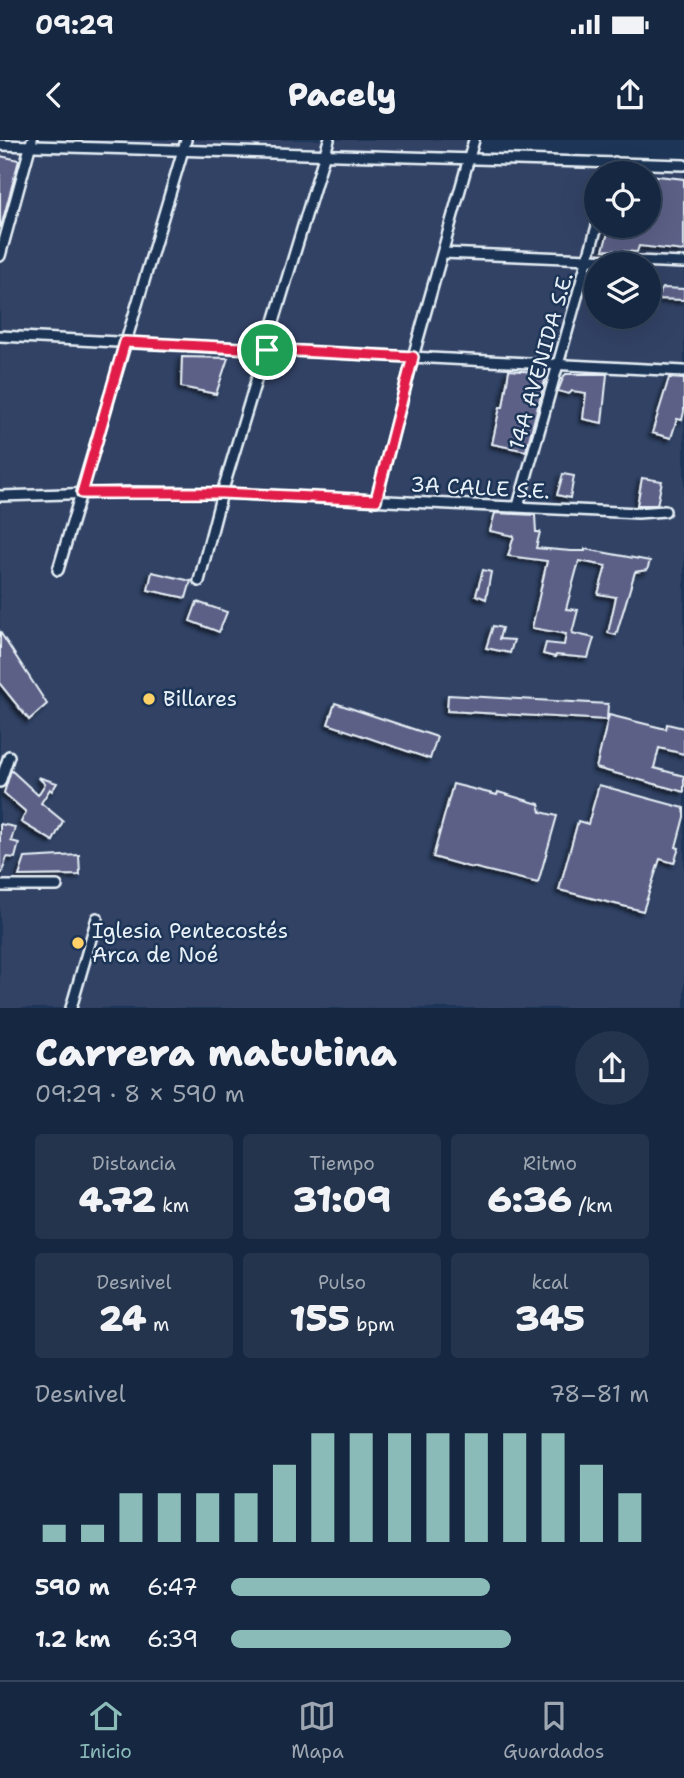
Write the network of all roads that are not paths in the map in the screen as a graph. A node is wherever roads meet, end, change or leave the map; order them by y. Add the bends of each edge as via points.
1 (186, 140) edge
2 (329, 140) edge
3 (474, 140) edge
4 (31, 143) edge
5 (0, 145) edge
6 (183, 151) junction
7 (324, 155) junction
8 (469, 159) junction
9 (584, 161) edge
10 (661, 164) edge
11 (684, 165) edge
12 (443, 253) junction
13 (0, 256) edge
14 (584, 259) edge
15 (661, 262) edge
16 (684, 263) edge
17 (584, 273) edge
18 (0, 336) edge
19 (125, 342) junction
20 (267, 350) junction
21 (413, 357) junction
22 (557, 365) junction
23 (684, 371) edge
24 (82, 493) junction
25 (222, 493) junction
26 (0, 496) edge
27 (376, 500) junction
28 (518, 506) junction
29 (665, 511) dead end
30 (58, 570) dead end
31 (199, 581) dead end
32 (9, 755) dead end
33 (0, 782) edge
34 (0, 886) edge
35 (57, 886) dead end
36 (97, 918) dead end
37 (71, 1008) edge

1 - 6 street
2 - 7 street
3 - 8 street
4 - 5 street
4 - 6 street
4 - 13 street
6 - 7 street
6 - 19 street
7 - 8 street
7 - 20 street
8 - 9 street
8 - 12 street
10 - 11 street
12 - 14 street
12 - 21 street
15 - 16 street
17 - 22 street, 14A AVENIDA S.E.
18 - 19 street
19 - 20 street
19 - 24 street
20 - 21 street
20 - 25 street
21 - 22 street
21 - 27 street
22 - 23 street
22 - 28 street, 14A AVENIDA S.E.
24 - 25 street, 3A CALLE S.E.
24 - 26 street, 3A CALLE S.E.
24 - 30 street
25 - 27 street, 3A CALLE S.E.
25 - 31 street
27 - 28 street, 3A CALLE S.E.
28 - 29 street, 3A CALLE S.E.
32 - 33 street
34 - 35 street
36 - 37 street

